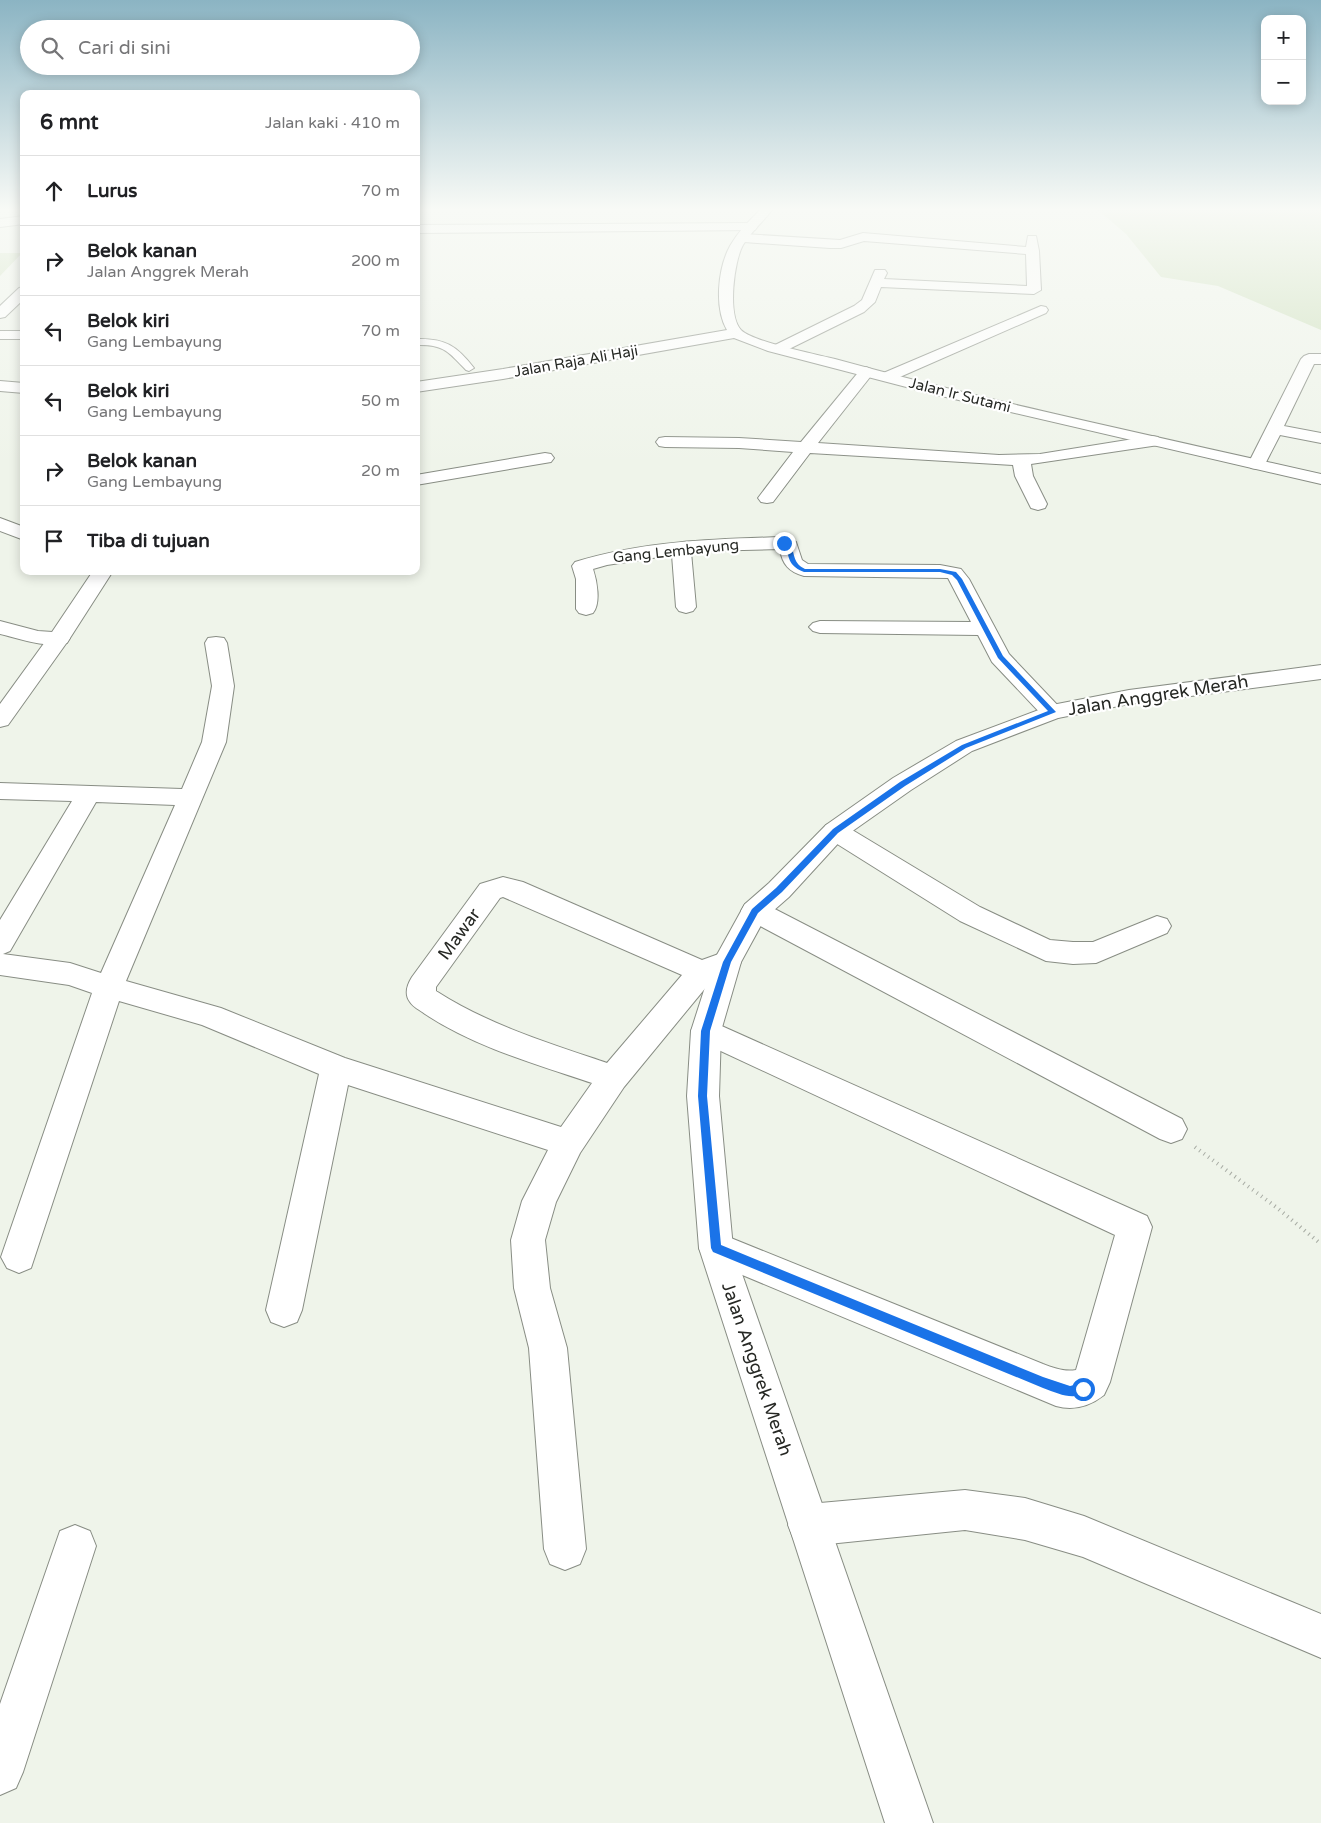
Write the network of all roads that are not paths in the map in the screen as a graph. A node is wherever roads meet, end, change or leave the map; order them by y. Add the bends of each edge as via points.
1 (20, 295) edge
2 (730, 295) edge
3 (871, 295) edge
4 (1041, 310) dead end
5 (0, 314) edge
6 (732, 326) junction
7 (0, 335) edge
8 (20, 335) edge
9 (420, 342) edge
10 (780, 348) junction
11 (1321, 359) edge
12 (469, 368) junction
13 (866, 372) junction
14 (420, 375) edge
15 (887, 377) junction
16 (0, 386) edge
17 (420, 386) edge
18 (20, 388) edge
19 (0, 397) edge
20 (20, 399) edge
21 (1274, 429) junction
22 (1321, 438) edge
23 (1152, 441) junction
24 (665, 442) dead end
25 (807, 448) junction
26 (545, 458) dead end
27 (1021, 460) junction
28 (1257, 464) junction
29 (420, 479) edge
30 (1321, 479) edge
31 (767, 498) dead end
32 (1038, 504) dead end
33 (0, 524) edge
34 (20, 532) edge
35 (681, 548) junction
36 (100, 575) edge
37 (686, 607) dead end
38 (586, 609) dead end
39 (0, 627) edge
40 (820, 627) dead end
41 (985, 629) junction
42 (59, 638) junction
43 (216, 643) dead end
44 (1321, 672) edge
45 (1052, 712) junction
46 (0, 720) edge
47 (0, 792) edge
48 (88, 795) junction
49 (190, 797) junction
50 (835, 831) junction
51 (754, 911) junction
52 (1157, 926) dead end
53 (0, 944) edge
54 (0, 964) edge
55 (715, 967) junction
56 (108, 987) junction
57 (706, 1031) junction
58 (336, 1068) junction
59 (613, 1078) junction
60 (1171, 1129) road end
61 (568, 1144) junction
62 (716, 1248) junction
63 (19, 1256) dead end
64 (284, 1310) dead end
65 (809, 1526) junction
66 (75, 1546) dead end
67 (565, 1549) dead end
68 (1321, 1636) edge
69 (0, 1772) edge
70 (909, 1823) edge

1 - 5 street
2 - 6 street
3 - 10 street via 859,309
4 - 15 street
6 - 10 street, Jalan Ir Sutami
6 - 12 street
6 - 17 street, Jalan Raja Ali Haji via 502,374
7 - 8 street
9 - 12 lane via 446,344
10 - 13 street, Jalan Ir Sutami
11 - 21 street via 1309,359
12 - 14 street
13 - 15 street, Jalan Ir Sutami
13 - 25 street
15 - 23 street, Jalan Ir Sutami
16 - 18 street
19 - 20 street
21 - 22 street
21 - 28 street
23 - 27 street
23 - 28 street, Jalan Ir Sutami
24 - 25 street
25 - 27 street
25 - 31 street
26 - 29 street
27 - 32 street via 1024,476
28 - 30 street, Jalan Ir Sutami
33 - 34 street
35 - 37 street
35 - 38 street, Gang Lembayung via 605,559 582,566 586,580
35 - 41 street, Gang Lembayung via 784,543 789,546 796,566 804,570 940,570 954,573
36 - 42 street
39 - 42 street via 37,637
40 - 41 street
41 - 45 street, Gang Lembayung via 1000,657
42 - 46 street
43 - 49 street via 223,686 214,742
44 - 45 street, Jalan Anggrek Merah via 1129,697
45 - 50 street, Jalan Anggrek Merah via 964,746
47 - 48 street
48 - 49 street
48 - 53 street
49 - 56 street
50 - 51 street, Jalan Anggrek Merah via 779,890
50 - 52 street via 970,914 1046,950 1096,952
51 - 55 street, Jalan Anggrek Merah
51 - 60 street
54 - 56 street via 70,974
55 - 57 street, Jalan Anggrek Merah
55 - 59 street
55 - 59 street, Mawar via 513,889 503,887 490,891 422,985 421,996 497,1037
56 - 58 street via 210,1016
56 - 63 street
57 - 62 street, Jalan Anggrek Merah via 703,1096
57 - 62 street via 1135,1228 1091,1382 1083,1389 1070,1392
58 - 61 street
58 - 64 street
59 - 61 street
61 - 67 street via 539,1201 528,1240 532,1288 548,1348
62 - 65 street, Jalan Anggrek Merah
65 - 68 street via 965,1510 1026,1519 1084,1537
65 - 70 street, Jalan Anggrek Merah
66 - 69 street

